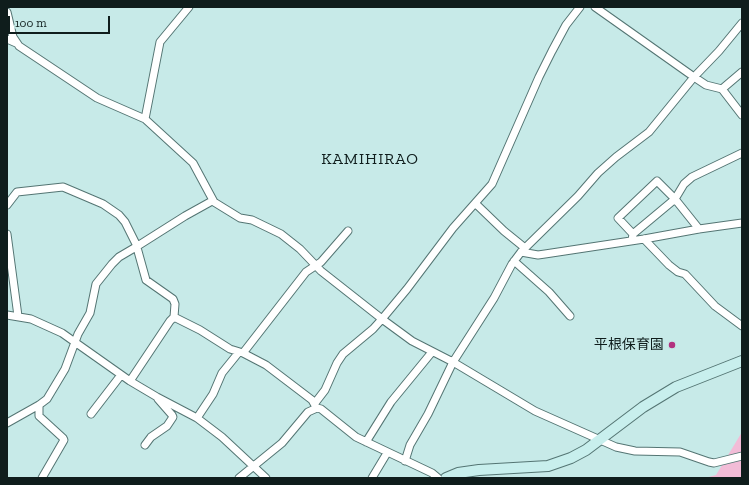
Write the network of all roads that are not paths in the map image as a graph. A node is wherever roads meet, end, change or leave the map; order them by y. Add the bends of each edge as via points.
1 (189, 7) edge
2 (580, 7) edge
3 (595, 7) edge
4 (7, 12) edge
5 (742, 23) edge
6 (7, 39) edge
7 (16, 43) junction
8 (742, 72) edge
9 (694, 77) junction
10 (722, 89) junction
11 (742, 115) edge
12 (145, 119) junction
13 (742, 153) edge
14 (674, 199) junction
15 (212, 201) junction
16 (476, 204) junction
17 (7, 205) edge
18 (742, 223) edge
19 (698, 229) junction
20 (348, 231) dead end
21 (7, 234) edge
22 (632, 237) junction
23 (644, 239) junction
24 (136, 247) junction
25 (523, 250) junction
26 (514, 261) junction
27 (315, 266) junction
28 (7, 315) edge
29 (18, 316) junction
30 (570, 316) dead end
31 (174, 317) junction
32 (382, 319) junction
33 (742, 326) edge
34 (75, 342) junction
35 (432, 352) junction
36 (241, 353) junction
37 (742, 361) edge
38 (453, 362) junction
39 (121, 375) junction
40 (130, 381) junction
41 (157, 397) junction
42 (39, 406) junction
43 (316, 406) junction
44 (91, 414) dead end
45 (197, 418) junction
46 (7, 423) edge
47 (598, 440) junction
48 (366, 442) junction
49 (145, 445) dead end
50 (387, 453) junction
51 (742, 456) edge
52 (405, 461) junction
53 (254, 465) junction
54 (42, 478) edge
55 (240, 478) edge
56 (266, 478) edge
57 (372, 478) edge
58 (438, 478) edge
59 (446, 478) edge

1 - 12 street via 160,42
2 - 16 street via 566,25 539,77 498,174
3 - 9 street
4 - 7 street
5 - 9 street
6 - 7 street
7 - 12 street via 97,98
8 - 10 street
9 - 10 street via 706,85
9 - 25 street via 649,132 598,173
10 - 11 street
12 - 15 street via 193,163
13 - 14 street via 692,177
14 - 19 street
14 - 22 street
14 - 22 street via 657,181 618,218
15 - 24 street
15 - 27 street via 240,218 252,220 280,234 300,249
16 - 25 street
16 - 32 street via 453,228
17 - 24 street via 17,192 63,187 103,204 119,215
18 - 19 street
19 - 23 street
20 - 27 street
21 - 29 street
22 - 23 street
22 - 25 street via 538,255
23 - 33 street via 669,265 685,274 715,306
24 - 31 street via 146,280 173,299
24 - 34 street via 119,256 96,284 90,314
25 - 26 street
26 - 30 street via 549,292
26 - 38 street via 494,298
27 - 32 street
27 - 36 street via 306,272
28 - 29 street
29 - 34 street via 44,324
31 - 36 street
31 - 40 street
32 - 35 street
32 - 43 street via 343,354
34 - 39 street
34 - 42 street via 65,369
35 - 38 street
35 - 48 street via 391,402
36 - 43 street via 271,369
36 - 45 street via 222,373 213,394
37 - 47 main road via 676,387 642,407
38 - 47 street via 535,411
38 - 52 street via 410,445
39 - 40 street
39 - 44 street
40 - 41 street
41 - 45 street
41 - 49 street via 173,417
42 - 46 street
42 - 54 street via 39,416 64,440
43 - 48 street
43 - 53 street via 285,440
45 - 53 street
47 - 51 street via 627,449 685,453 714,463
47 - 59 main road via 586,450 554,464 479,470 458,473
48 - 50 street
50 - 52 street
50 - 57 street
52 - 58 street
53 - 55 street
53 - 56 street

